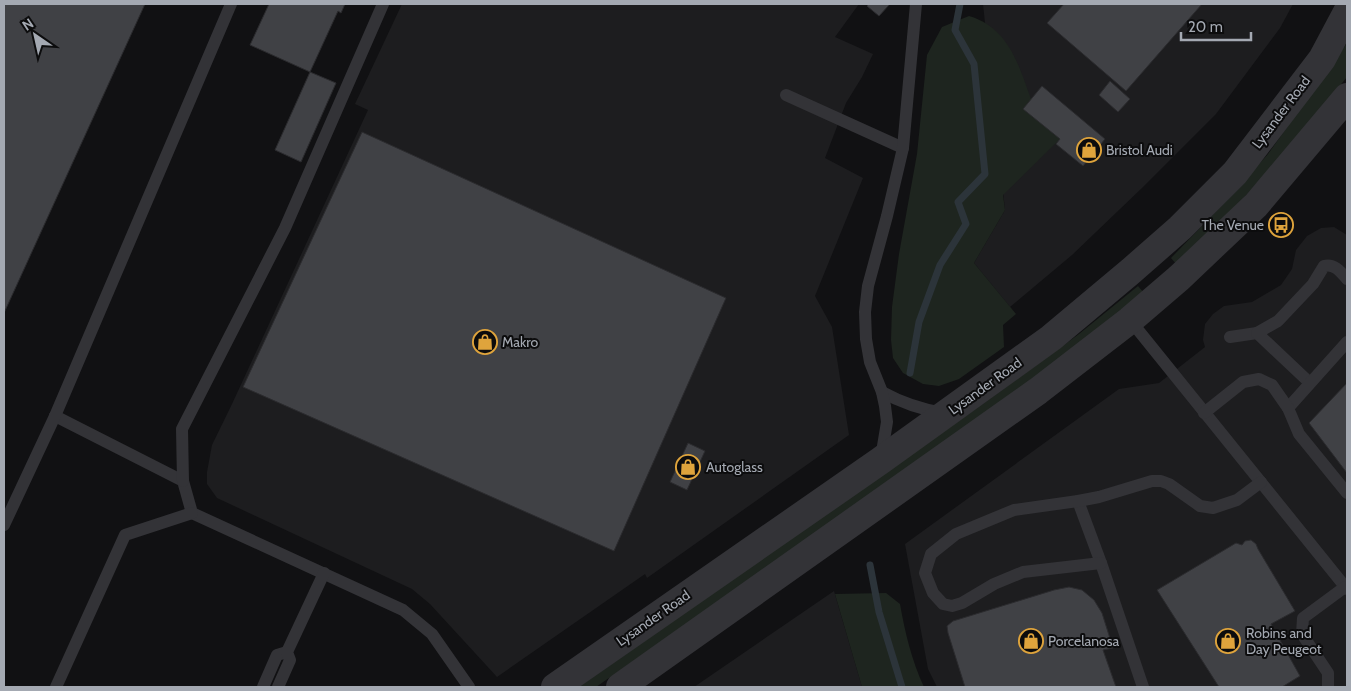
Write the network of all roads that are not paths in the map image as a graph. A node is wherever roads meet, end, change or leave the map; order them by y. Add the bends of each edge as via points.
1 (231, 4) edge
2 (383, 4) edge
3 (916, 4) edge
4 (1347, 12) edge
5 (786, 95) dead end
6 (1347, 97) edge
7 (903, 148) junction
8 (1347, 279) edge
9 (1130, 320) junction
10 (1257, 333) junction
11 (1230, 337) dead end
12 (1347, 342) edge
13 (1310, 383) junction
14 (882, 392) junction
15 (1288, 408) junction
16 (1204, 413) junction
17 (946, 414) junction
18 (55, 416) junction
19 (880, 461) junction
20 (183, 481) junction
21 (1261, 482) junction
22 (1347, 493) edge
23 (1078, 501) junction
24 (192, 513) junction
25 (4, 525) edge
26 (1101, 563) junction
27 (324, 573) junction
28 (1346, 588) edge
29 (287, 652) junction
30 (56, 687) edge
31 (263, 687) edge
32 (278, 687) edge
33 (469, 687) edge
34 (555, 687) edge
35 (620, 687) edge
36 (1143, 687) edge
37 (1328, 687) edge

1 - 18 lane
2 - 20 lane via 285,228 182,429
3 - 7 lane
4 - 17 street, Lysander Road via 1322,59 1235,173 1180,228 1051,338
5 - 7 lane
6 - 9 street via 1256,205
7 - 14 lane via 868,286 865,312 870,362
8 - 10 lane via 1334,266 1324,266 1313,284 1278,321
9 - 16 lane
9 - 35 street via 1038,391
10 - 11 lane
10 - 13 lane
12 - 13 lane
13 - 15 lane
14 - 17 lane via 921,410
14 - 19 lane via 887,422
15 - 16 lane via 1272,385 1259,380 1243,382
15 - 22 lane via 1299,434
16 - 21 lane
17 - 19 street, Lysander Road
18 - 20 lane
18 - 25 lane
19 - 34 street, Lysander Road
20 - 24 lane
21 - 23 lane via 1237,500 1213,508 1200,506 1161,481
21 - 28 lane
23 - 26 lane
23 - 26 lane via 1014,510 956,534 931,554 924,573 933,593 943,604 952,606 1023,572
24 - 27 lane
24 - 30 lane via 126,535
26 - 36 lane
27 - 29 lane
27 - 33 lane via 403,610 432,634
28 - 37 lane via 1303,618 1302,634 1328,673
29 - 31 lane via 277,655
29 - 32 lane via 290,660

